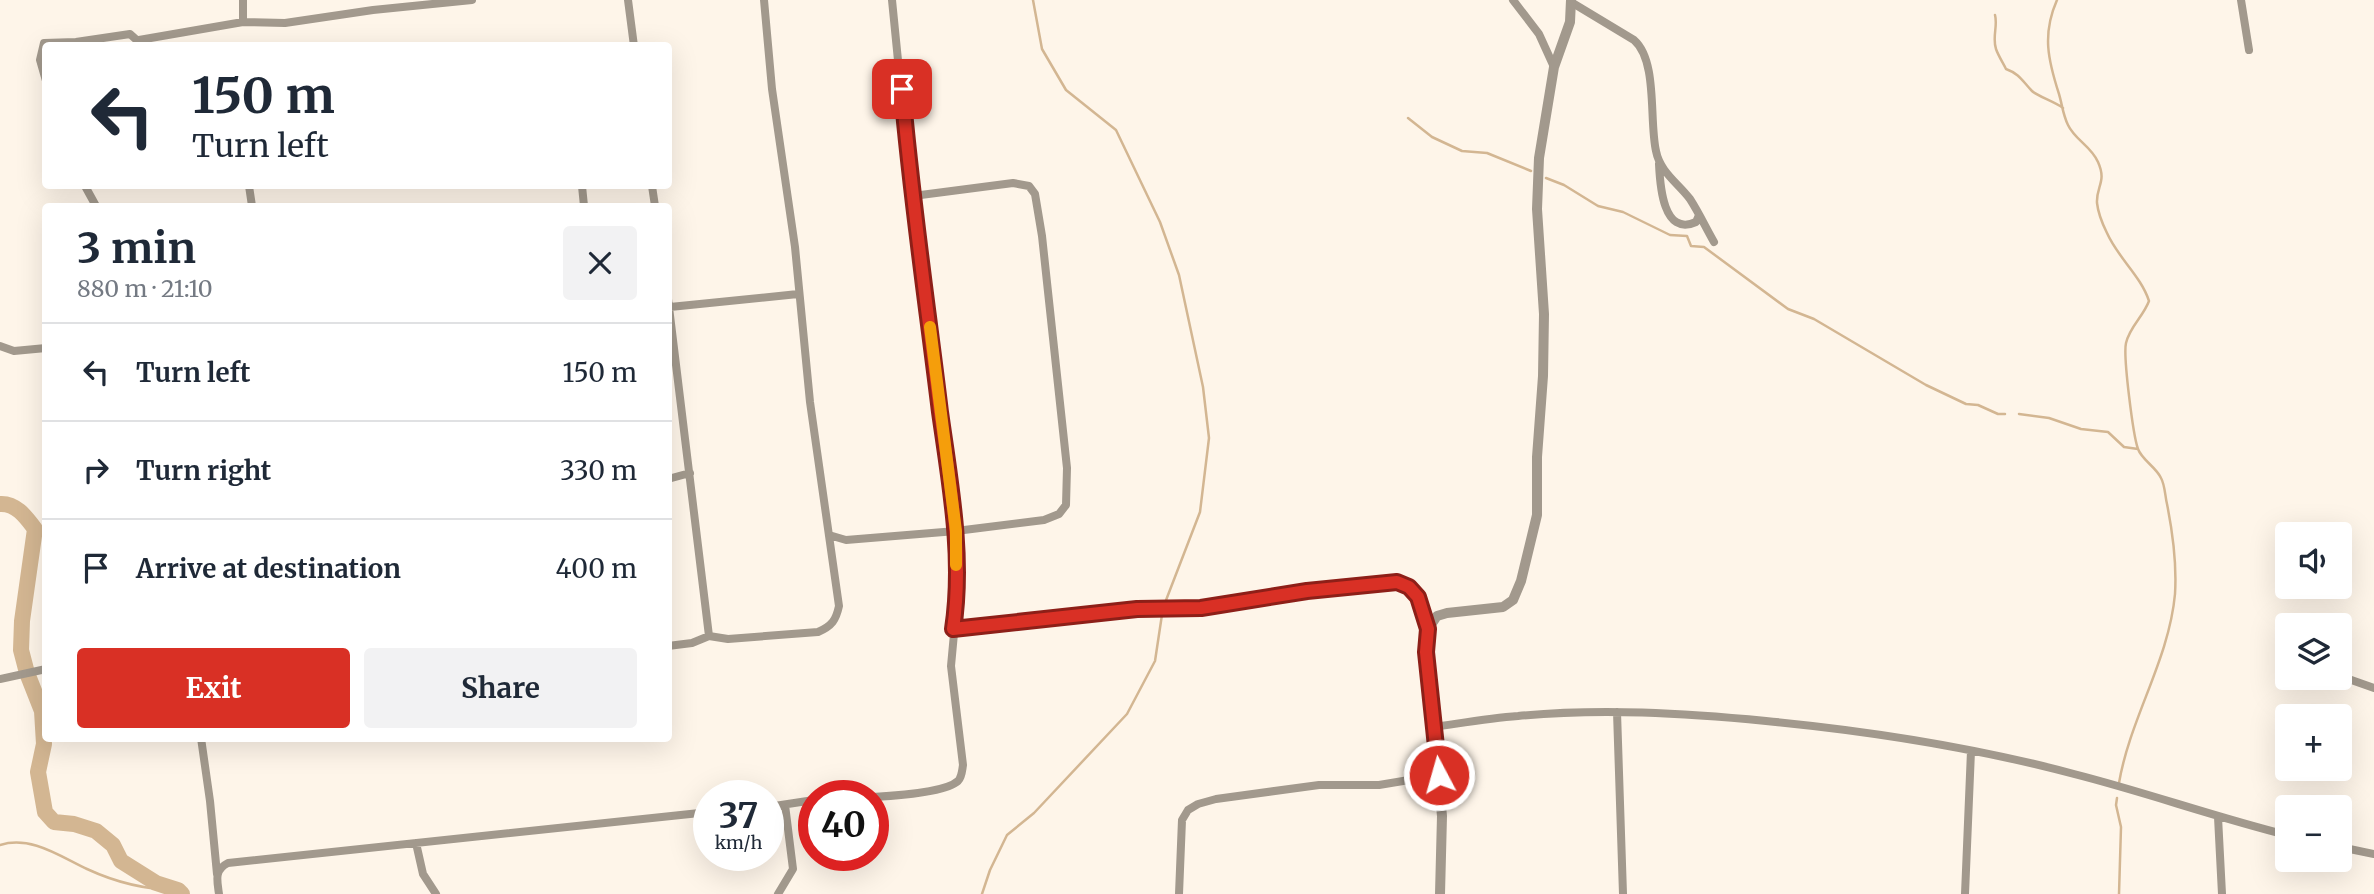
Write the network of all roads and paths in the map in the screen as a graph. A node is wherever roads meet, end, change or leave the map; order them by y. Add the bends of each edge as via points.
1 (243, 0) edge
2 (372, 0) edge
3 (472, 0) edge
4 (628, 0) edge
5 (764, 0) edge
6 (892, 0) edge
7 (1513, 0) edge
8 (2241, 0) edge
9 (1571, 1) edge
10 (373, 10) junction
11 (243, 22) junction
12 (82, 42) edge
13 (139, 42) edge
14 (145, 42) edge
15 (633, 42) edge
16 (2249, 50) dead end
17 (1554, 67) junction
18 (1659, 162) junction
19 (913, 196) junction
20 (1699, 215) junction
21 (1714, 242) dead end
22 (798, 294) junction
23 (672, 303) edge
24 (0, 346) edge
25 (42, 348) edge
26 (673, 357) edge
27 (690, 473) junction
28 (672, 479) edge
29 (956, 531) junction
30 (829, 535) junction
31 (953, 629) junction
32 (1428, 629) junction
33 (709, 636) junction
34 (672, 646) edge
35 (42, 670) edge
36 (0, 679) edge
37 (2352, 680) edge
38 (2374, 688) edge
39 (1617, 712) junction
40 (1434, 727) junction
41 (202, 742) edge
42 (1971, 751) junction
43 (1439, 775) junction
44 (889, 796) edge
45 (798, 803) edge
46 (785, 806) joint
47 (693, 815) edge
48 (2218, 817) junction
49 (2275, 832) edge
50 (416, 843) junction
51 (2352, 849) edge
52 (2374, 854) edge
53 (217, 874) junction
54 (219, 894) edge
55 (436, 894) edge
56 (778, 894) edge
57 (1179, 894) edge
58 (1440, 894) edge
59 (1623, 894) edge
60 (1965, 894) edge
61 (2222, 894) edge

1 - 11 street
2 - 10 street
3 - 10 street
4 - 15 street
5 - 22 street
6 - 19 street
7 - 17 street via 1539,34
8 - 16 street
9 - 17 street via 1570,22
9 - 18 street via 1643,49
10 - 11 street via 285,23
11 - 14 street
12 - 13 street via 130,34
17 - 32 street via 1538,171 1544,326 1536,515 1513,600 1503,607 1447,612 1437,616
18 - 20 street
18 - 20 street via 1662,197 1673,219 1688,226
19 - 29 street
19 - 29 street via 1022,183 1035,194 1042,236 1067,468 1066,505 1044,520
20 - 21 street
22 - 23 street
22 - 30 street
24 - 25 street via 14,351
26 - 27 street
27 - 28 street
27 - 33 street
29 - 30 street via 846,540
29 - 31 street
30 - 33 street via 839,606 830,628 728,639
31 - 32 street via 1137,609 1201,608 1397,582 1418,597
31 - 44 street via 951,666 962,775 957,782 935,789
32 - 40 street
33 - 34 street
35 - 36 street
37 - 38 street
39 - 40 street via 1518,716
39 - 42 street via 1855,730
39 - 59 street
40 - 43 street
41 - 53 street
42 - 48 street via 2075,774
42 - 60 street
43 - 57 street via 1379,785 1297,787 1198,804 1182,820
43 - 58 street
45 - 46 street
46 - 56 street via 793,869
47 - 50 street
48 - 49 street
48 - 61 street
50 - 53 street via 228,863
50 - 55 street via 423,874
51 - 52 street
53 - 54 street

